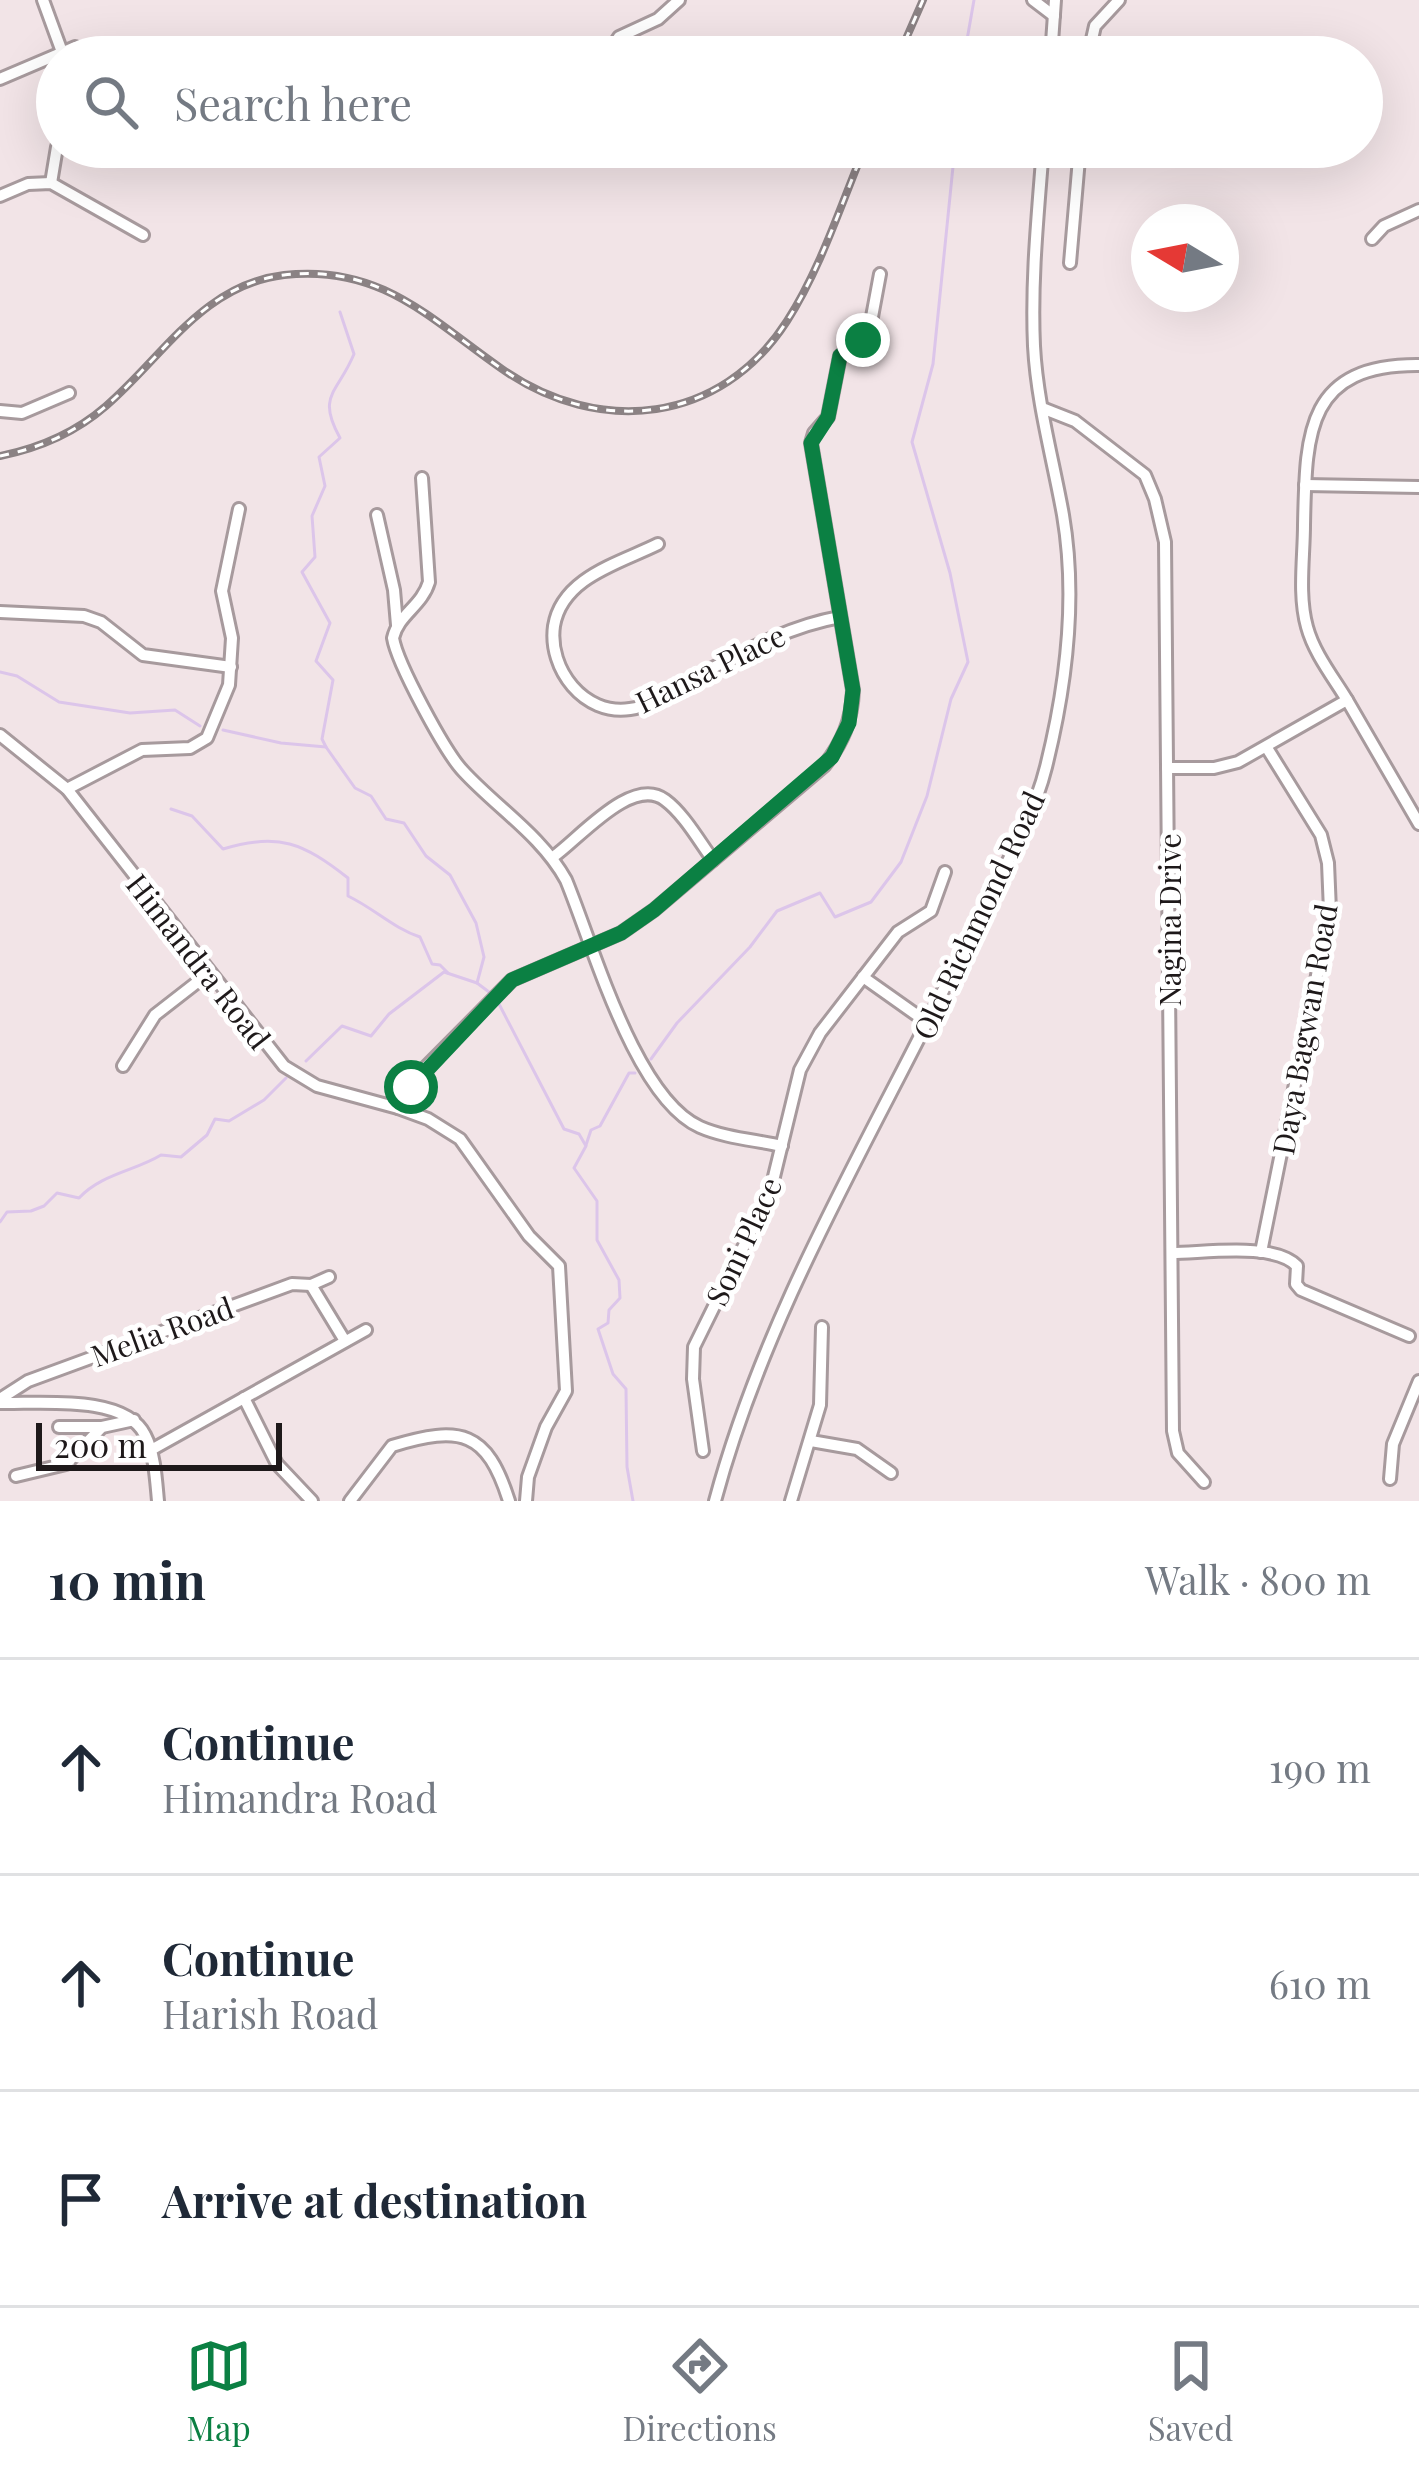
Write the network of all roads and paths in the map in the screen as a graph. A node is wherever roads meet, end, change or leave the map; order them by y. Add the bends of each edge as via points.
1 (43, 0) edge
2 (679, 0) edge
3 (1034, 0) edge
4 (1055, 0) edge
5 (1120, 0) edge
6 (1054, 16) junction
7 (62, 36) edge
8 (623, 36) edge
9 (1053, 36) edge
10 (1093, 36) edge
11 (36, 63) edge
12 (0, 79) edge
13 (53, 168) edge
14 (1041, 168) edge
15 (1078, 168) edge
16 (51, 183) junction
17 (0, 196) edge
18 (1419, 210) edge
19 (143, 235) dead end
20 (1372, 239) dead end
21 (1070, 263) dead end
22 (880, 274) dead end
23 (1419, 365) edge
24 (70, 393) dead end
25 (1042, 408) junction
26 (0, 411) edge
27 (422, 478) dead end
28 (1305, 485) junction
29 (1419, 487) edge
30 (239, 509) dead end
31 (377, 515) dead end
32 (658, 544) dead end
33 (0, 612) edge
34 (840, 617) junction
35 (397, 625) junction
36 (231, 668) junction
37 (1347, 700) junction
38 (0, 735) edge
39 (1267, 748) junction
40 (1168, 768) junction
41 (68, 789) junction
42 (1419, 824) edge
43 (553, 857) junction
44 (713, 860) junction
45 (945, 872) dead end
46 (593, 945) junction
47 (208, 973) junction
48 (862, 976) junction
49 (928, 1023) junction
50 (123, 1066) dead end
51 (398, 1108) junction
52 (782, 1146) junction
53 (1261, 1252) junction
54 (1172, 1253) junction
55 (329, 1277) dead end
56 (310, 1285) junction
57 (822, 1328) dead end
58 (366, 1330) dead end
59 (1408, 1336) dead end
60 (345, 1341) junction
61 (1419, 1381) edge
62 (244, 1398) junction
63 (0, 1401) edge
64 (134, 1420) junction
65 (59, 1427) dead end
66 (102, 1427) junction
67 (812, 1441) junction
68 (151, 1450) junction
69 (703, 1451) dead end
70 (891, 1473) dead end
71 (16, 1476) dead end
72 (1390, 1479) dead end
73 (1204, 1482) dead end
74 (158, 1501) edge
75 (312, 1501) edge
76 (350, 1501) edge
77 (509, 1501) edge
78 (526, 1501) edge
79 (716, 1501) edge
80 (791, 1501) edge

1 - 7 street
2 - 8 street
3 - 6 street
4 - 6 street
5 - 10 street
6 - 9 street
11 - 12 street
13 - 16 street
14 - 25 street, Old Richmond Road via 1033,282
15 - 21 street
16 - 17 street
16 - 19 street
18 - 20 street
22 - 34 street via 871,328 840,356 828,417 811,443
23 - 28 street via 1369,370 1330,397 1308,437
24 - 26 street via 22,413
25 - 40 street, Nagina Drive via 1075,421 1150,484 1165,542
25 - 49 street, Old Richmond Road via 1070,591 1052,740 1036,794
27 - 35 street via 429,582
28 - 29 street
28 - 37 street via 1307,627
30 - 36 street via 222,591
31 - 35 street
32 - 34 street, Hansa Place via 584,580 556,618 560,667 600,706 637,708 787,630
33 - 36 street via 84,616 143,655
34 - 44 street via 853,690 845,734 824,766
35 - 43 street via 393,645 457,764
36 - 41 street via 202,742 142,750
37 - 39 street
37 - 42 street
38 - 41 street, Himandra Road
39 - 40 street via 1228,766
39 - 53 street, Daya Bagwan Road via 1321,835 1330,910
40 - 54 street, Nagina Drive
41 - 47 street, Himandra Road
43 - 44 street via 615,806 645,794 665,800
43 - 46 street
44 - 46 street via 654,910
45 - 48 street, Soni Place via 931,911 898,932
46 - 51 street via 512,980 423,1070
46 - 52 street via 641,1065 672,1108 712,1131
47 - 50 street via 155,1016
47 - 51 street, Himandra Road via 284,1066 317,1086
48 - 49 street
48 - 52 street, Soni Place via 809,1051
49 - 79 street, Old Richmond Road via 780,1320
51 - 78 street, Himandra Road via 466,1145 555,1261 562,1282 566,1391 546,1427
52 - 69 street, Soni Place via 770,1193 694,1347
53 - 54 street
53 - 59 street via 1295,1262 1301,1290
54 - 73 street, Nagina Drive via 1174,1443
55 - 56 street, Melia Road
56 - 60 street
56 - 63 street, Melia Road via 292,1284 149,1335 28,1381
57 - 67 street
58 - 60 street
60 - 62 street
61 - 72 street via 1394,1444
62 - 68 street
62 - 75 street via 281,1471
63 - 64 street via 97,1406
64 - 66 street
64 - 68 street
65 - 66 street
66 - 71 street via 66,1465
67 - 70 street via 857,1449
67 - 80 street
68 - 74 street
76 - 77 street via 392,1446 464,1436 489,1452

